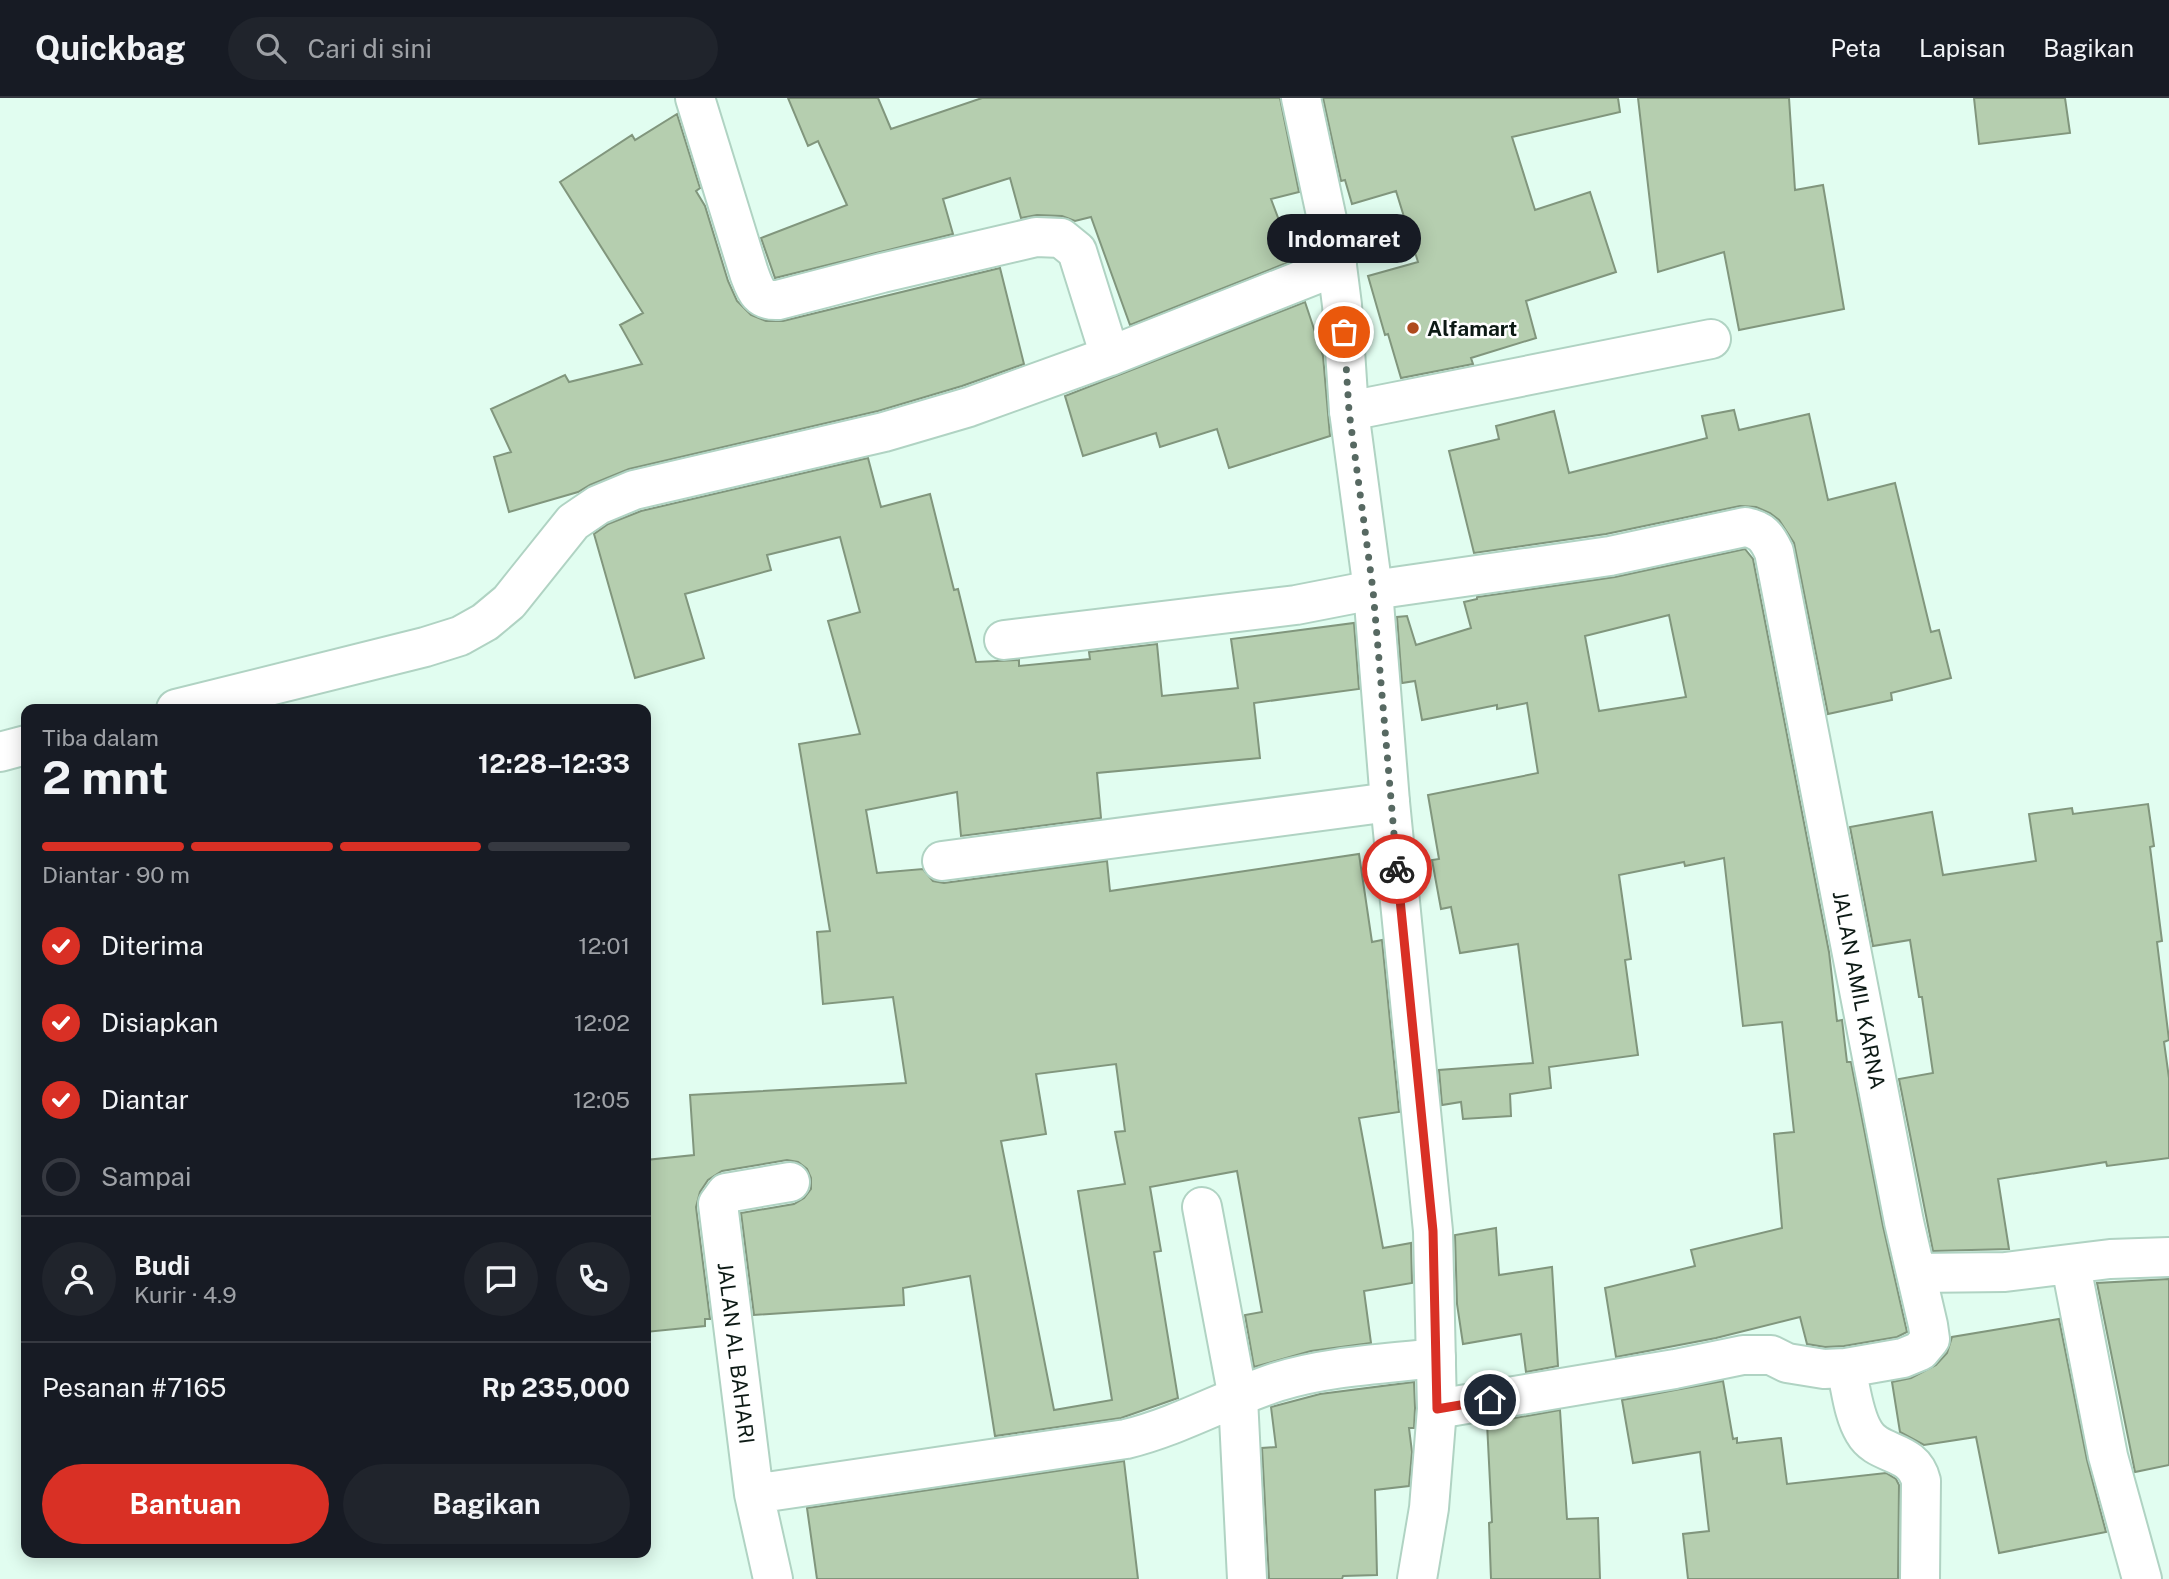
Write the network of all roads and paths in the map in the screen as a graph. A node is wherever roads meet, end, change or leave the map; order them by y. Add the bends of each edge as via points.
1 (695, 98) edge
2 (1301, 98) edge
3 (1337, 266) junction
4 (1711, 339) dead end
5 (1110, 356) junction
6 (1349, 411) junction
7 (1373, 590) junction
8 (1004, 640) dead end
9 (196, 704) edge
10 (21, 747) edge
11 (0, 752) edge
12 (1390, 802) junction
13 (942, 861) dead end
14 (790, 1182) dead end
15 (1202, 1207) dead end
16 (2169, 1257) edge
17 (2071, 1266) junction
18 (1916, 1273) junction
19 (1436, 1358) junction
20 (1846, 1367) junction
21 (1238, 1398) junction
22 (1437, 1409) junction
23 (754, 1494) junction
24 (773, 1579) edge
25 (1247, 1579) edge
26 (1417, 1579) edge
27 (1920, 1579) edge
28 (2143, 1579) edge

1 - 5 street via 749,273 761,297 778,300 882,272 1052,236 1077,251
2 - 3 street
3 - 5 street
3 - 6 street
4 - 6 street
5 - 9 street via 884,432 635,490 598,505 573,522 509,602 460,636
6 - 7 street
7 - 8 street via 1296,605
7 - 12 street
7 - 18 street, JALAN AMIL KARNA via 1610,556 1745,527 1766,536 1774,552
10 - 11 street
12 - 13 street
12 - 19 street via 1433,1231
14 - 23 street, JALAN AL BAHARI via 726,1193 718,1204
15 - 21 street
16 - 17 street
17 - 18 street via 1995,1273
17 - 28 street via 2108,1456
18 - 20 street, JALAN AMIL KARNA via 1930,1339 1920,1351 1903,1358
19 - 21 street via 1320,1372
19 - 22 street
20 - 22 street, JALAN AMIL KARNA via 1815,1368 1771,1355 1743,1355
20 - 27 street via 1864,1433 1919,1471
21 - 23 street via 1160,1431 1126,1439
21 - 25 street
22 - 26 street via 1429,1508
23 - 24 street, JALAN AL BAHARI

